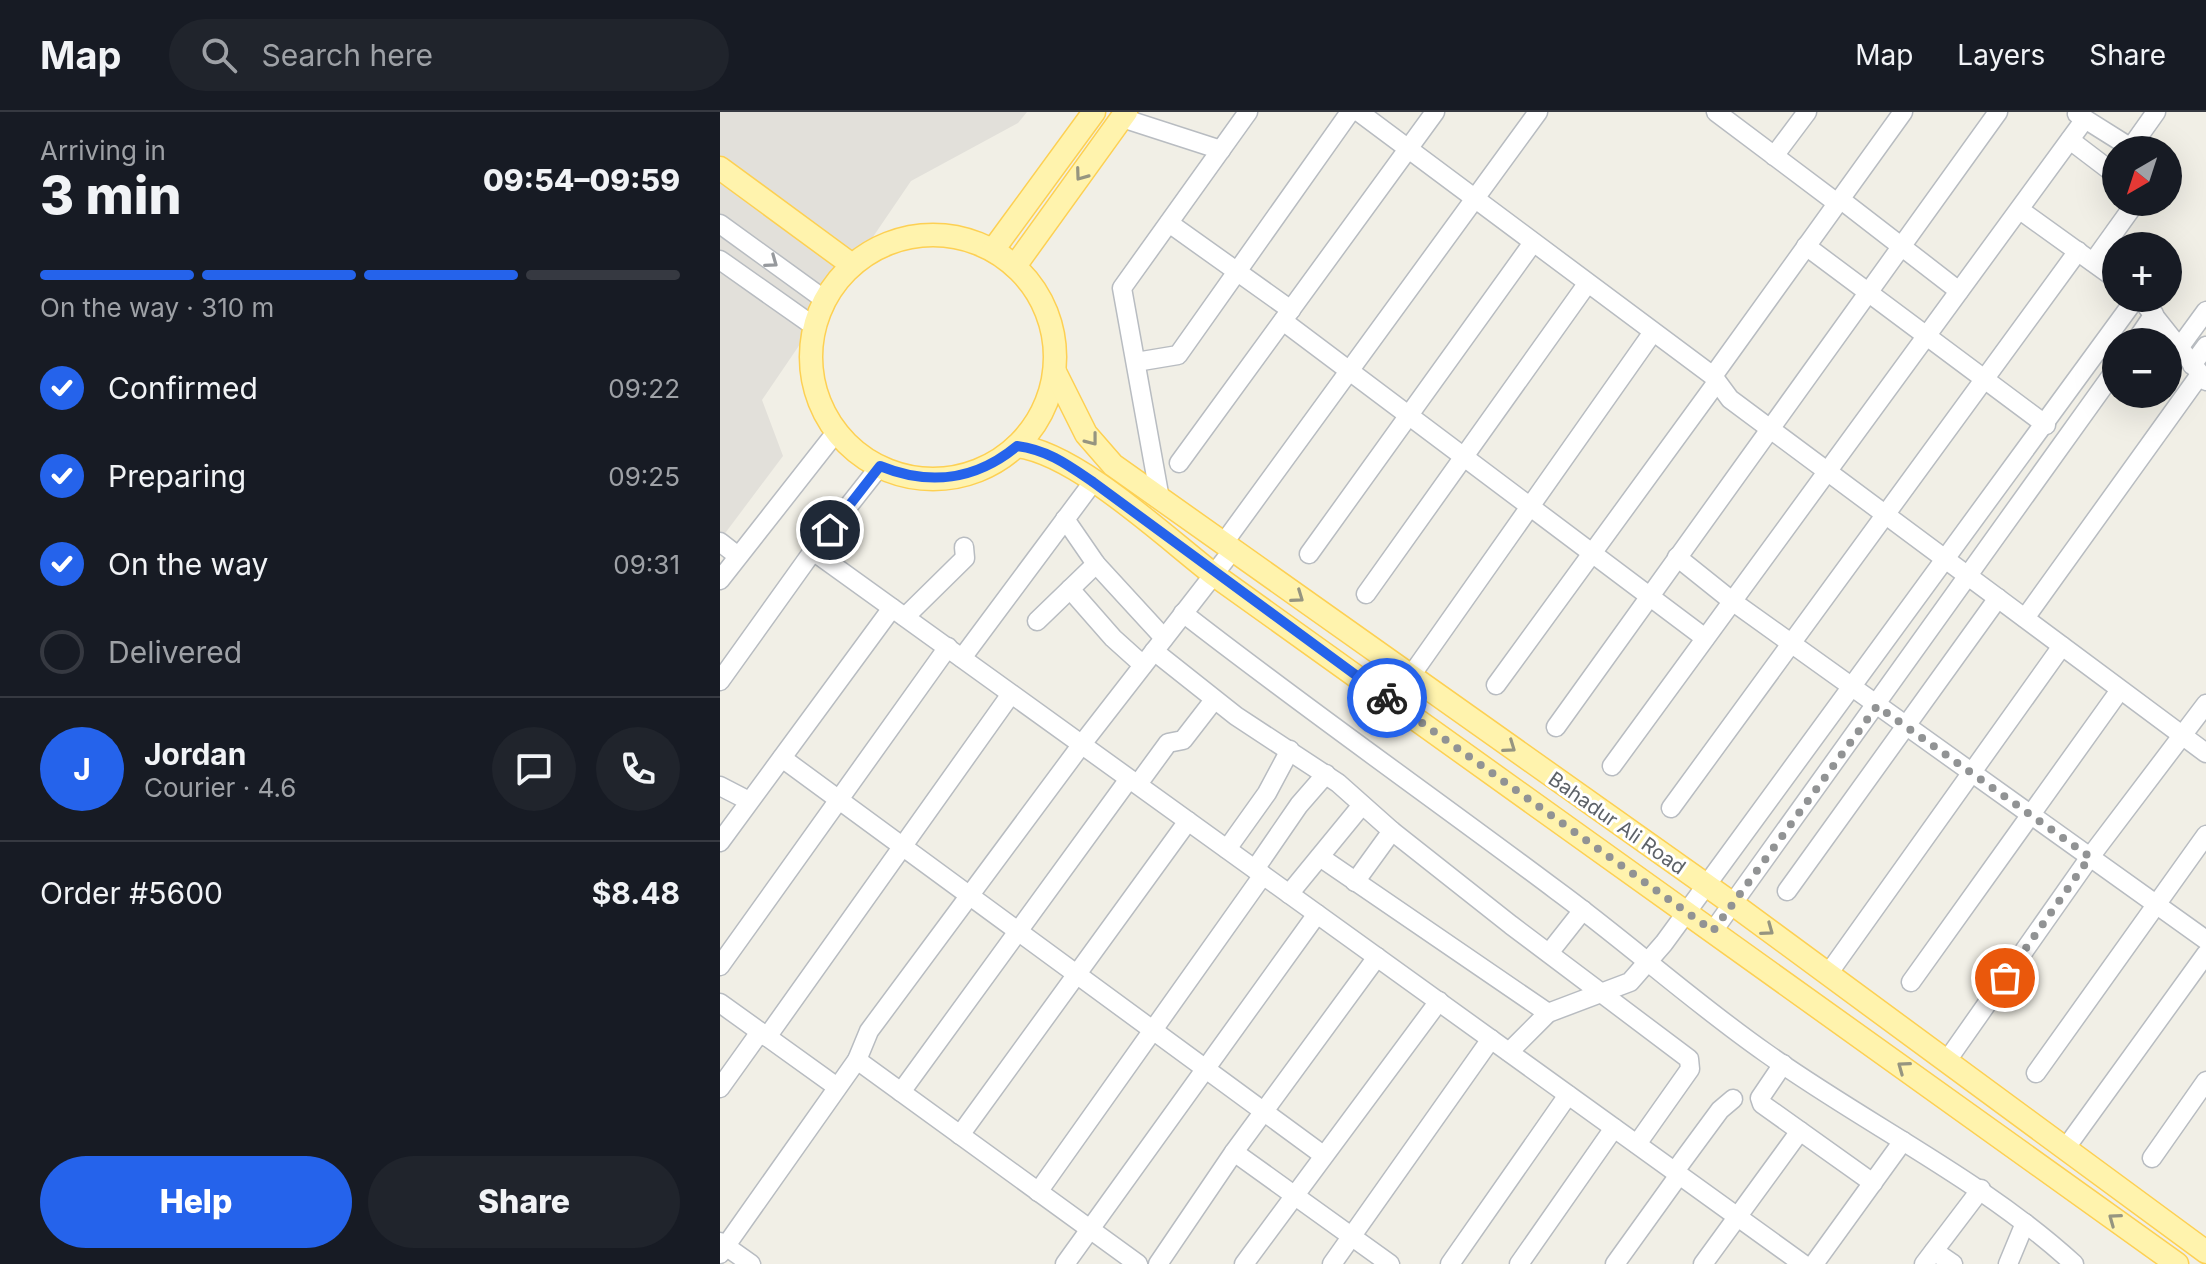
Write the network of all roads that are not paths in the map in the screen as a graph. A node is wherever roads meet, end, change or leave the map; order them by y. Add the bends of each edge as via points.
1 (1094, 112) edge
2 (1248, 112) edge
3 (1350, 112) edge
4 (1359, 112) edge
5 (1435, 112) edge
6 (1538, 112) edge
7 (1807, 112) edge
8 (1903, 112) edge
9 (1998, 112) edge
10 (2156, 112) edge
11 (1721, 113) edge
12 (1124, 115) edge
13 (2080, 116) edge
14 (2070, 140) junction
15 (1408, 149) junction
16 (1221, 150) junction
17 (1774, 156) junction
18 (2102, 164) edge
19 (720, 168) edge
20 (1474, 200) junction
21 (1839, 201) junction
22 (2020, 210) junction
23 (2123, 216) edge
24 (1169, 223) junction
25 (720, 224) edge
26 (1532, 244) junction
27 (1900, 245) junction
28 (1806, 246) junction
29 (993, 250) junction
30 (2085, 256) junction
31 (720, 260) edge
32 (852, 265) junction
33 (1015, 266) junction
34 (2102, 269) edge
35 (1238, 271) junction
36 (1587, 284) junction
37 (1866, 291) junction
38 (1959, 291) junction
39 (825, 300) junction
40 (2206, 311) edge
41 (2128, 312) edge
42 (2154, 314) joint
43 (1287, 316) junction
44 (815, 327) junction
45 (2144, 328) edge
46 (2164, 328) edge
47 (1653, 332) junction
48 (1927, 336) junction
49 (2182, 344) edge
50 (2206, 346) edge
51 (2182, 352) edge
52 (1136, 362) junction
53 (1349, 371) junction
54 (1055, 372) junction
55 (2199, 374) edge
56 (1715, 379) junction
57 (1985, 379) junction
58 (2102, 389) edge
59 (1408, 415) junction
60 (2046, 425) junction
61 (1768, 427) junction
62 (837, 431) junction
63 (1017, 446) junction
64 (1464, 457) junction
65 (1179, 463) dead end
66 (880, 466) junction
67 (1827, 471) junction
68 (1093, 482) junction
69 (1160, 499) junction
70 (1530, 507) junction
71 (1886, 514) junction
72 (1065, 519) junction
73 (720, 542) edge
74 (964, 547) dead end
75 (1228, 548) junction
76 (813, 551) junction
77 (1592, 553) junction
78 (1309, 554) dead end
79 (738, 556) junction
80 (1677, 557) junction
81 (1947, 560) junction
82 (1096, 564) junction
83 (1213, 574) junction
84 (1970, 577) junction
85 (720, 580) edge
86 (1070, 589) junction
87 (1366, 594) dead end
88 (1649, 596) junction
89 (1998, 598) junction
90 (1732, 601) junction
91 (899, 612) junction
92 (1183, 613) junction
93 (2025, 618) junction
94 (1037, 621) dead end
95 (1705, 638) junction
96 (1791, 643) junction
97 (2062, 646) junction
98 (1153, 651) junction
99 (955, 653) junction
100 (1410, 677) junction
101 (720, 681) edge
102 (1496, 685) dead end
103 (1854, 687) junction
104 (2120, 690) junction
105 (1011, 694) junction
106 (1214, 700) junction
107 (2206, 704) edge
108 (1877, 706) junction
109 (1906, 725) junction
110 (1556, 727) dead end
111 (2182, 736) junction
112 (1082, 744) junction
113 (1290, 750) junction
114 (2206, 753) edge
115 (782, 758) junction
116 (1612, 766) dead end
117 (1972, 772) junction
118 (1326, 774) junction
119 (1134, 782) junction
120 (720, 786) edge
121 (840, 799) junction
122 (749, 801) junction
123 (1362, 805) junction
124 (1671, 808) dead end
125 (2031, 814) junction
126 (1188, 821) junction
127 (1392, 831) junction
128 (2206, 835) edge
129 (720, 842) edge
130 (903, 846) junction
131 (1227, 849) junction
132 (1320, 857) junction
133 (2090, 857) junction
134 (1259, 872) junction
135 (1355, 882) junction
136 (1708, 886) junction
137 (1787, 891) dead end
138 (971, 894) junction
139 (1289, 894) junction
140 (1733, 904) junction
141 (2156, 904) junction
142 (1583, 910) junction
143 (1317, 914) junction
144 (1688, 914) junction
145 (1019, 928) junction
146 (1713, 931) junction
147 (2206, 940) edge
148 (1549, 953) junction
149 (2206, 954) edge
150 (1377, 957) junction
151 (1649, 960) junction
152 (720, 966) edge
153 (1078, 973) junction
154 (1828, 974) junction
155 (2191, 977) junction
156 (1911, 982) dead end
157 (2206, 989) edge
158 (1602, 991) junction
159 (1439, 1001) junction
160 (720, 1003) edge
161 (1548, 1013) junction
162 (1152, 1030) junction
163 (764, 1034) junction
164 (1491, 1039) junction
165 (1509, 1052) junction
166 (857, 1060) junction
167 (1946, 1062) junction
168 (1783, 1064) junction
169 (1204, 1068) junction
170 (2036, 1073) dead end
171 (2206, 1081) edge
172 (837, 1087) junction
173 (720, 1088) edge
174 (901, 1092) junction
175 (1568, 1095) junction
176 (1733, 1099) dead end
177 (1264, 1112) junction
178 (1614, 1128) junction
179 (1800, 1131) junction
180 (960, 1135) junction
181 (1903, 1141) junction
182 (1637, 1144) junction
183 (2065, 1149) junction
184 (1234, 1152) junction
185 (1323, 1155) junction
186 (2152, 1158) dead end
187 (1677, 1173) junction
188 (1873, 1183) junction
189 (1981, 1189) junction
190 (1038, 1192) junction
191 (1293, 1195) junction
192 (1738, 1218) junction
193 (2025, 1223) junction
194 (1090, 1229) junction
195 (1351, 1236) junction
196 (722, 1248) edge
197 (2206, 1252) edge
198 (1929, 1258) edge
199 (1796, 1262) edge
200 (751, 1264) edge
201 (1065, 1264) edge
202 (1138, 1264) edge
203 (1158, 1264) edge
204 (1244, 1264) edge
205 (1332, 1264) edge
206 (1390, 1264) edge
207 (1450, 1264) edge
208 (1519, 1264) edge
209 (1615, 1264) edge
210 (1703, 1264) edge
211 (1814, 1264) edge
212 (1953, 1264) edge
213 (2008, 1264) edge
214 (2074, 1264) edge
215 (2177, 1264) edge

1 - 29 main road
2 - 16 street
3 - 35 street
4 - 15 street
5 - 15 street
6 - 20 street
7 - 17 street
8 - 21 street
9 - 27 street
10 - 13 street via 2128,146
11 - 17 street
12 - 16 street
12 -> 33 main road
13 - 14 street
14 - 18 street
14 - 22 street
15 - 20 street
15 - 43 street
16 - 24 street
17 - 21 street
19 - 32 main road
20 - 26 street
20 - 53 street
21 - 27 street
21 - 28 street
22 - 30 street
22 - 38 street
23 - 30 street
24 - 35 street
24 - 52 street via 1122,288
25 -> 39 street
26 - 36 street
26 - 59 street
27 - 37 street
27 - 38 street
28 - 37 street
28 - 56 street
29 - 32 main road via 961,238 911,236 880,246
29 - 33 main road
30 - 34 street
30 - 57 street
31 - 44 street
32 - 39 main road
33 - 54 main road via 1047,314
35 - 43 street
35 - 52 street via 1178,355
36 - 47 street
36 - 64 street
37 - 48 street
37 - 61 street
38 - 48 street
39 - 44 main road
40 - 49 street
41 - 60 street
42 - 45 street
42 - 46 street
43 - 53 street
43 - 65 street
44 - 62 main road via 814,381
47 - 56 street
47 - 70 street
48 - 57 street
48 - 67 street
50 - 55 street
51 - 55 street
52 - 69 street
53 - 59 street
53 - 75 street
54 - 63 main road via 1038,420
54 -> 69 main road, Bahadur Ali Road via 1073,413 1096,446
55 - 93 street
56 - 61 street via 1730,399
56 - 77 street
57 - 60 street
57 - 71 street
58 - 84 street
59 - 64 street
59 - 78 street
60 - 81 street
61 - 67 street
61 - 80 street
62 - 66 main road
62 - 79 street
63 - 66 main road via 990,465 943,478 911,476
63 - 68 main road, Bahadur Ali Road via 1051,454
64 - 70 street
64 - 87 street
66 - 76 street
67 - 71 street
67 - 90 street
68 - 72 street
68 - 83 main road, Bahadur Ali Road
69 - 75 main road, Bahadur Ali Road
70 - 77 street
70 - 100 street
71 - 81 street
71 - 96 street
72 - 82 street
72 - 99 street
73 - 79 street
74 - 91 street via 965,558
75 - 83 street
75 -> 100 main road, Bahadur Ali Road
76 - 91 street
76 - 101 street
77 - 88 street
77 - 102 street
79 - 85 street
80 - 88 street
80 - 90 street
81 - 84 street
81 - 103 street
82 - 86 street
82 - 98 street
83 - 92 street
83 - 144 main road, Bahadur Ali Road
84 - 89 street
84 - 108 street
86 - 94 street
86 - 98 street via 1113,638
88 - 95 street
88 - 110 street
89 - 93 street
89 - 109 street
90 - 95 street
90 - 96 street
91 - 99 street
91 - 115 street
92 - 98 street
92 - 142 street
93 - 97 street
95 - 116 street
96 - 103 street
96 - 124 street
97 - 104 street
97 - 117 street
98 - 106 street
98 - 112 street
99 - 105 street
99 - 121 street
100 -> 136 main road, Bahadur Ali Road
103 - 108 street
103 - 136 street
104 - 111 street
104 - 125 street
105 - 112 street
105 - 130 street
106 - 113 street
106 - 119 street via 1183,740 1168,743
107 - 111 street
108 - 109 street
108 - 140 street
109 - 117 street
109 - 137 street
111 - 114 street
111 - 133 street
112 - 119 street
112 - 138 street
113 - 118 street
113 - 131 street
115 - 121 street
115 - 122 street
117 - 125 street
117 - 154 street
118 - 123 street
118 - 134 street
119 - 126 street
119 - 145 street
120 - 122 street
121 - 130 street
121 - 152 street
122 - 129 street
123 - 127 street
123 - 132 street
125 - 133 street
125 - 156 street
126 - 131 street
126 - 153 street
127 - 135 street
127 - 148 street
128 - 141 street
130 - 138 street
130 - 163 street
131 - 134 street
132 - 135 street
132 - 139 street
133 - 141 street
133 - 167 street
134 - 139 street
134 - 162 street
135 - 161 street
136 - 140 main road, Bahadur Ali Road
136 - 144 street
138 - 145 street
138 - 166 street via 869,1031
139 - 143 street
140 - 146 street
140 -> 154 main road, Bahadur Ali Road
141 - 147 street
141 - 170 street
142 - 148 street
142 - 151 street
143 - 150 street
143 - 169 street
144 - 146 main road, Bahadur Ali Road
144 - 151 street
145 - 153 street
145 - 174 street
215 -> 146 main road, Bahadur Ali Road
148 - 158 street
149 - 155 street
150 - 159 street
150 - 177 street
151 - 158 street via 1630,982
151 - 168 street
153 - 162 street
153 - 180 street
154 - 167 main road, Bahadur Ali Road
155 - 157 street
155 - 183 street
158 - 161 street
158 - 182 street via 1691,1064
159 - 164 street
159 - 185 street
160 - 163 street
161 - 165 street
162 - 169 street
162 - 190 street
163 - 172 street
163 - 173 street
164 - 165 street
164 - 195 street
165 - 175 street
166 - 172 street
166 - 174 street
167 - 183 main road, Bahadur Ali Road
168 - 179 street via 1761,1101
168 - 181 street
169 - 177 street
169 - 194 street
171 - 186 street
172 - 196 street
174 - 180 street
175 - 178 street
175 - 207 street
176 - 187 street
177 - 184 street
177 - 185 street
178 - 182 street
178 - 208 street
179 - 188 street
179 - 192 street
180 - 190 street
181 - 188 street
181 - 189 street
182 - 187 street
183 - 197 main road, Bahadur Ali Road
184 - 191 street
184 - 203 street
185 - 191 street
187 - 192 street
187 - 209 street
188 - 211 street
189 - 193 street
189 - 198 street
190 - 194 street
191 - 195 street
191 - 204 street
192 - 199 street
192 - 210 street
193 - 213 street
193 - 214 street
194 - 201 street
194 - 202 street
195 - 205 street
195 - 206 street
196 - 200 street
198 - 212 street

